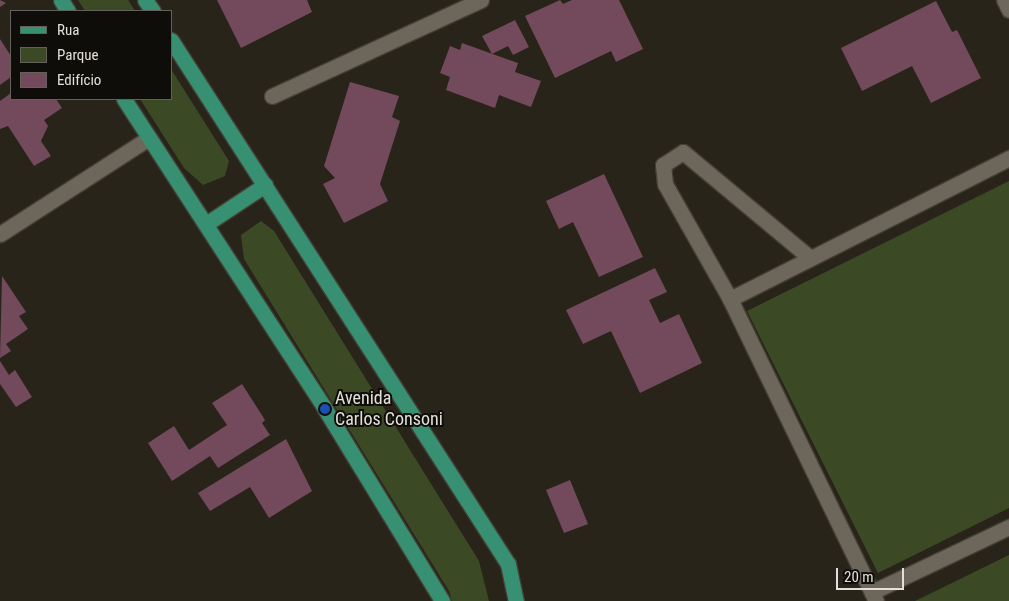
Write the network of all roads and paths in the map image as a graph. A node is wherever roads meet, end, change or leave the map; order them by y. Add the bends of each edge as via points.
1 (481, 0) edge
2 (1004, 0) edge
3 (1009, 10) edge
4 (172, 42) edge
5 (272, 96) dead end
6 (125, 100) edge
7 (149, 138) junction
8 (1009, 158) edge
9 (265, 185) junction
10 (206, 224) junction
11 (0, 234) edge
12 (810, 257) junction
13 (730, 299) junction
14 (1009, 527) edge
15 (874, 596) edge
16 (441, 601) edge
17 (516, 601) edge

1 - 5 street
2 - 3 street
4 - 9 main road
6 - 7 main road
7 - 10 main road
7 - 11 street
8 - 12 street
9 - 10 main road
9 - 17 main road via 508,564
10 - 16 main road
12 - 13 street
12 - 13 street via 683,152 663,166 665,184
13 - 15 street
14 - 15 street

